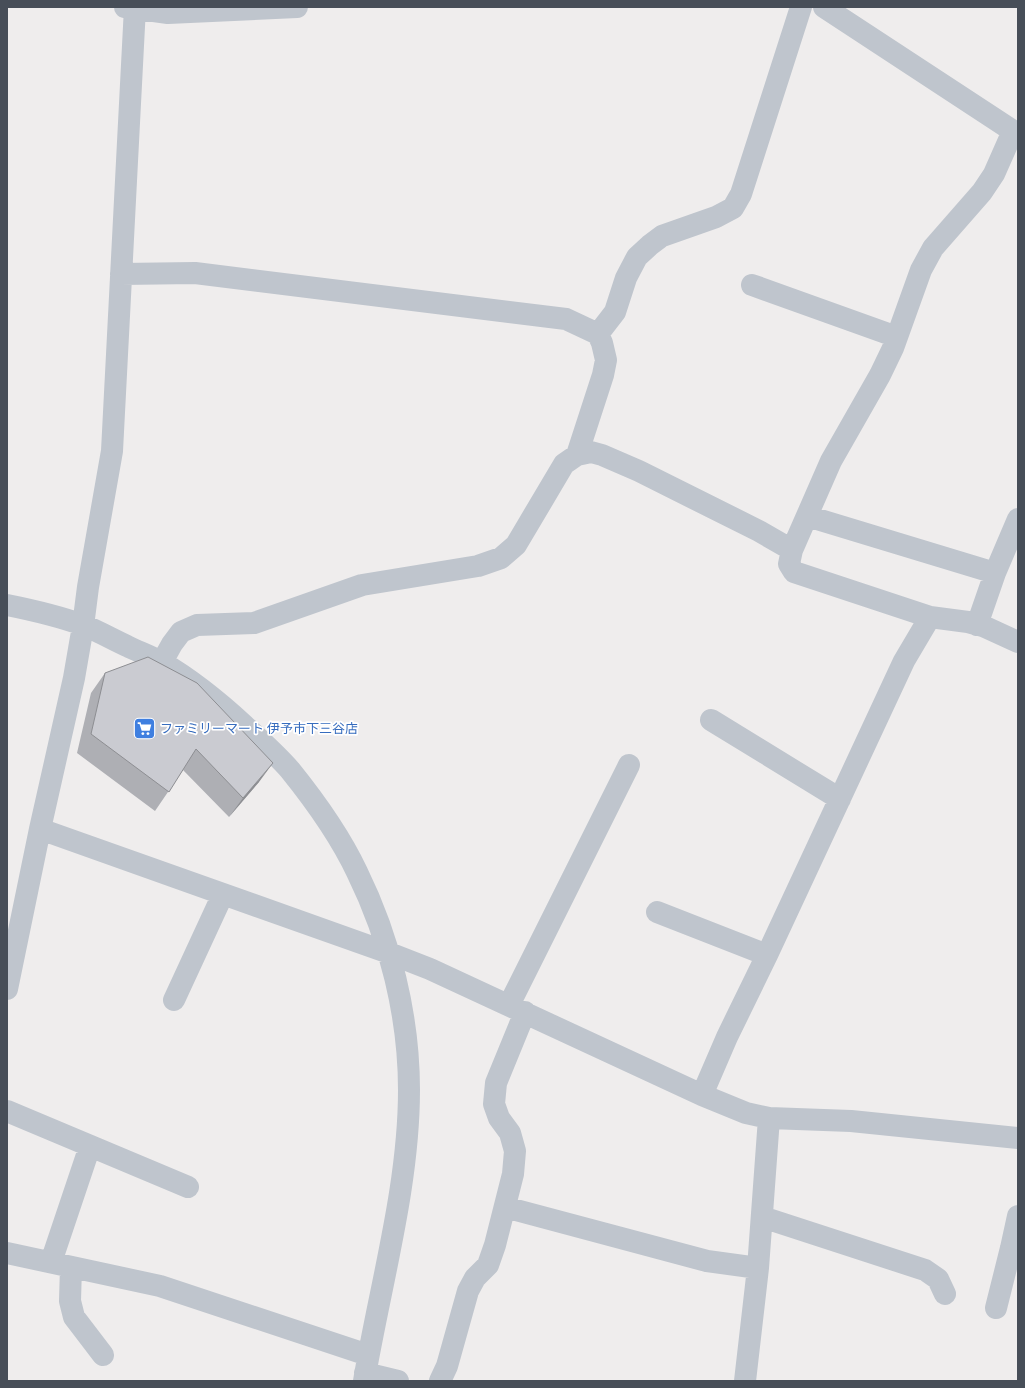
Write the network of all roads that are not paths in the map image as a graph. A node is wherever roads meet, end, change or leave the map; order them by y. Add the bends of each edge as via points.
1 (131, 7) edge
2 (297, 7) edge
3 (801, 7) edge
4 (824, 7) edge
5 (1015, 132) edge
6 (121, 274) junction
7 (752, 284) dead end
8 (598, 334) junction
9 (897, 337) junction
10 (577, 455) junction
11 (807, 516) junction
12 (1018, 519) edge
13 (792, 550) junction
14 (995, 573) junction
15 (7, 605) edge
16 (930, 617) junction
17 (977, 625) junction
18 (84, 626) junction
19 (1018, 642) edge
20 (162, 662) junction
21 (711, 720) dead end
22 (629, 765) dead end
23 (840, 799) junction
24 (40, 829) junction
25 (223, 894) junction
26 (657, 912) dead end
27 (389, 953) junction
28 (767, 955) junction
29 (7, 989) edge
30 (174, 1000) dead end
31 (517, 1009) junction
32 (702, 1095) junction
33 (7, 1110) edge
34 (769, 1118) junction
35 (1018, 1138) edge
36 (90, 1146) junction
37 (188, 1187) dead end
38 (505, 1207) junction
39 (1018, 1216) edge
40 (762, 1217) junction
41 (7, 1253) edge
42 (61, 1264) junction
43 (758, 1268) junction
44 (945, 1294) dead end
45 (996, 1308) dead end
46 (103, 1356) dead end
47 (366, 1370) edge
48 (398, 1381) edge
49 (440, 1381) edge
50 (745, 1381) edge

1 - 2 street via 168,13
1 - 6 street
3 - 8 street via 741,194 733,208 716,218 662,236 650,245 637,258 626,278 615,312
4 - 5 street
5 - 9 street via 982,192 933,248 921,270
6 - 8 street via 195,273 566,319
6 - 18 street via 112,451 88,587
7 - 9 street
8 - 10 street via 606,360
9 - 11 street via 880,375 831,461
10 - 13 street via 591,452 602,455 759,531
10 - 20 street via 564,464 516,545 501,558 478,566 362,585 254,623 197,625 181,632
11 - 13 street
11 - 14 street
12 - 14 street
13 - 16 street via 789,564 794,572
14 - 17 street
15 - 18 street via 42,612
16 - 17 street
16 - 23 street via 904,661
17 - 19 street
18 - 20 street
18 - 24 street
20 - 27 street via 226,709 293,774 336,835 357,872
21 - 23 street
22 - 31 street
23 - 28 street
24 - 25 street
24 - 29 street
25 - 27 street
25 - 30 street
26 - 28 street
27 - 31 street
27 - 47 street via 401,1002 407,1050 407,1138 400,1193
28 - 32 street
31 - 32 street
31 - 38 street via 496,1083 494,1104 499,1118 510,1133 515,1151 513,1174
32 - 34 street via 746,1113
33 - 36 street
34 - 35 street via 851,1121
34 - 40 street
36 - 37 street
36 - 42 street
38 - 43 street via 707,1261
38 - 49 street via 488,1265 475,1278 468,1291 447,1366
39 - 45 street
40 - 43 street
40 - 44 street via 925,1270 938,1279
41 - 42 street
42 - 46 street via 74,1317
42 - 47 street via 160,1286
43 - 50 street
47 - 48 street

